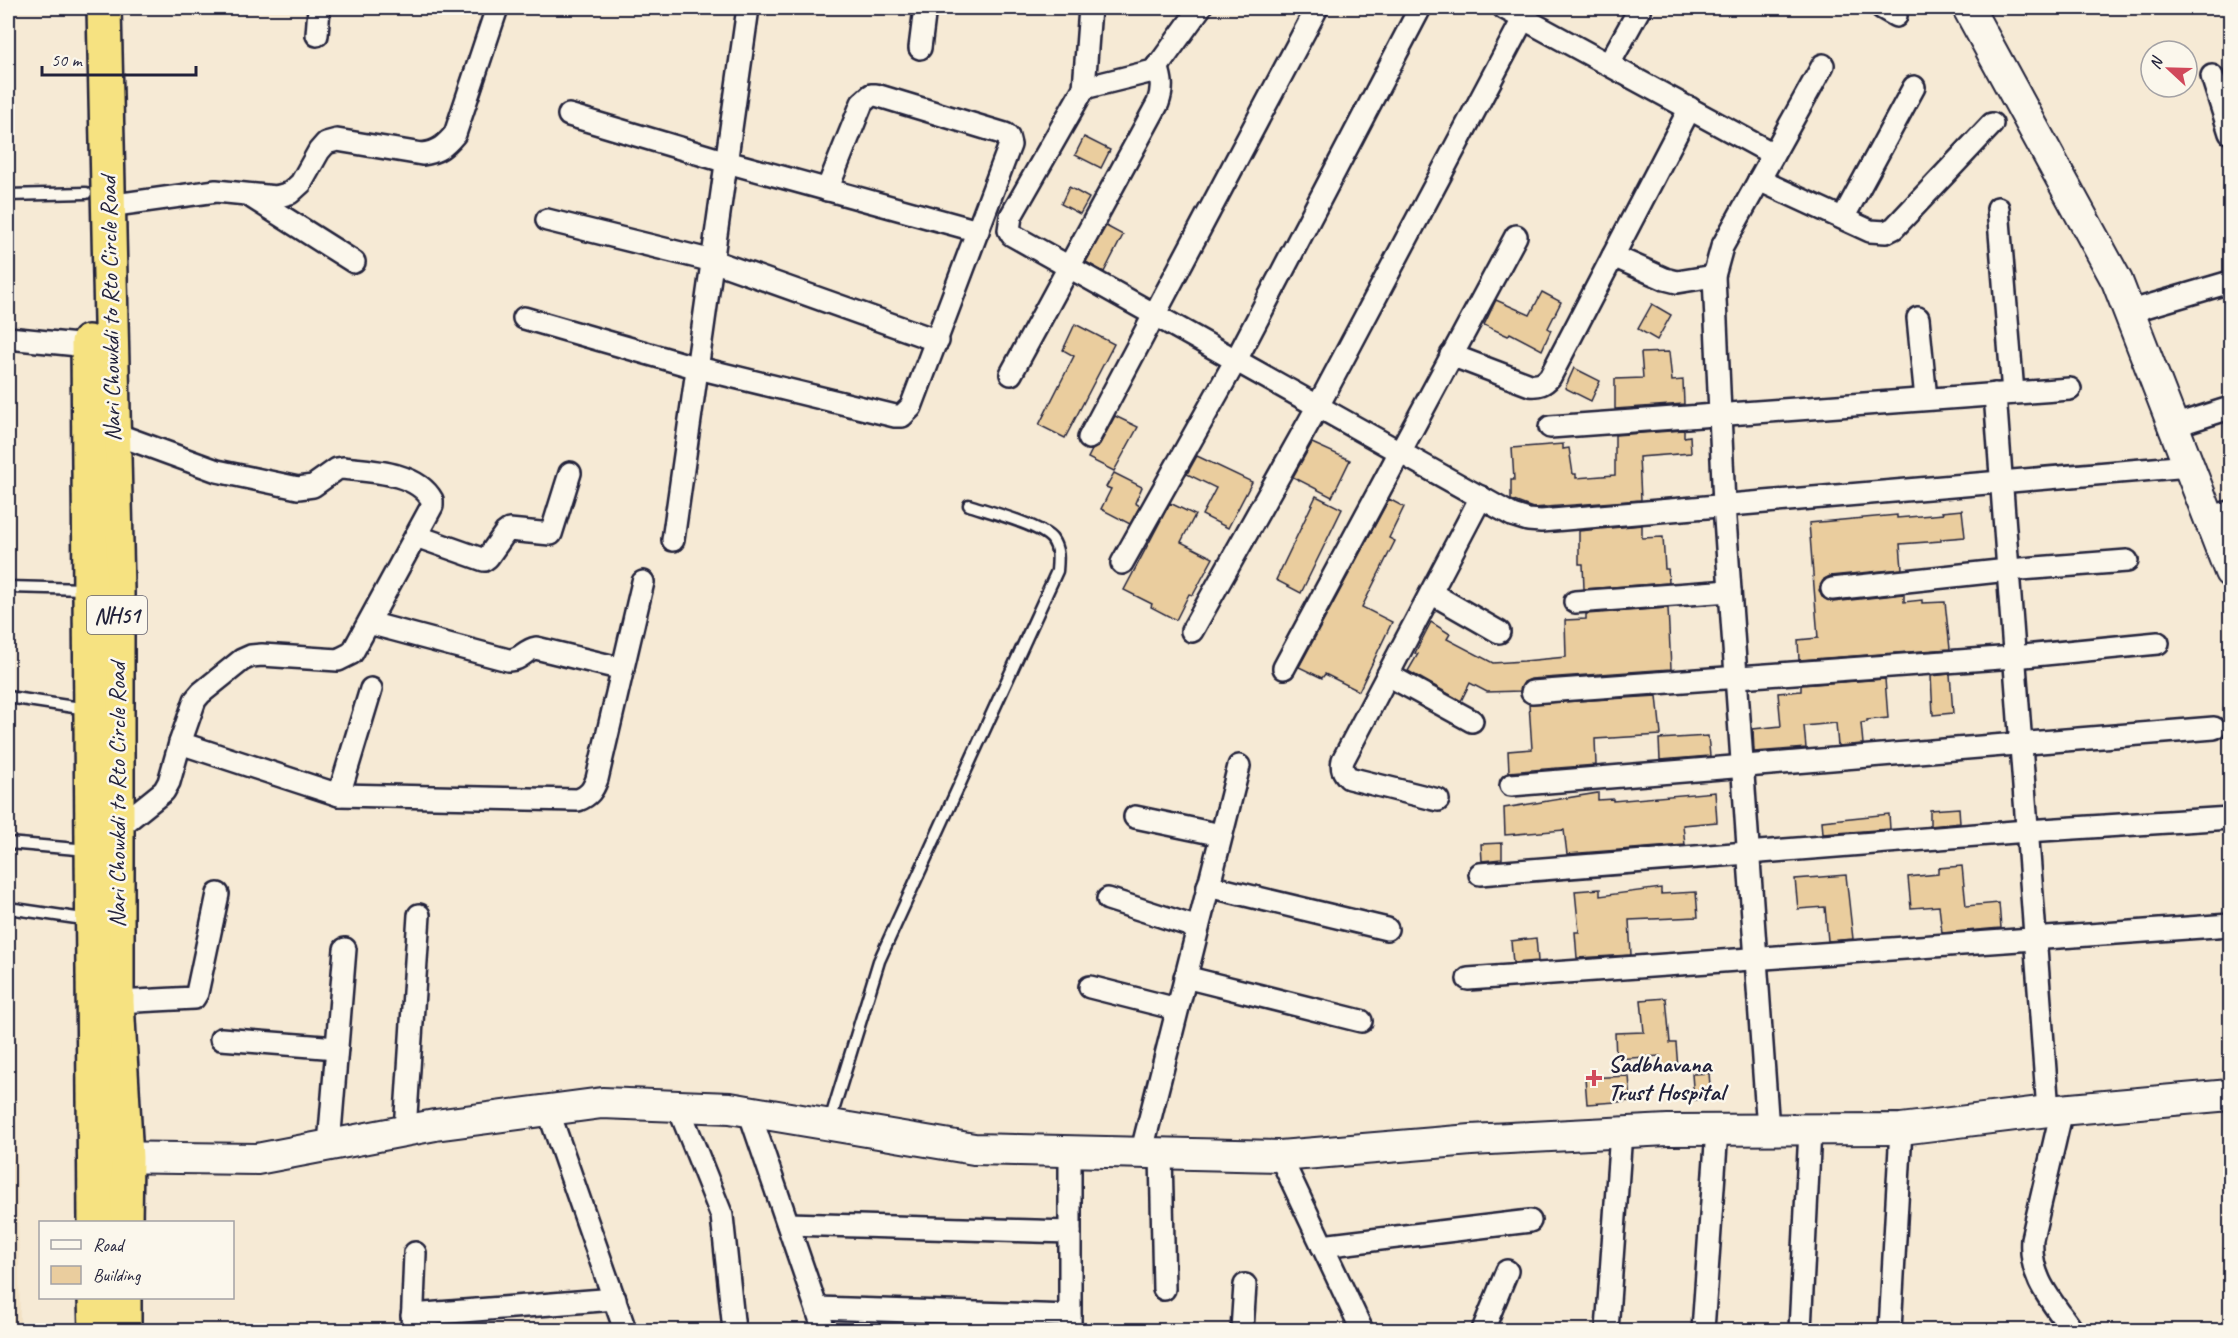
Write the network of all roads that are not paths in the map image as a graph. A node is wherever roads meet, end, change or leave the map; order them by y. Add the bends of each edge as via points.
1 (82, 8) edge
2 (104, 8) edge
3 (319, 8) edge
4 (497, 8) edge
5 (748, 8) edge
6 (925, 8) edge
7 (1090, 8) edge
8 (1200, 8) edge
9 (1317, 8) edge
10 (1420, 8) edge
11 (1504, 8) edge
12 (1640, 8) edge
13 (1968, 8) edge
14 (1526, 13) edge
15 (317, 35) dead end
16 (920, 48) dead end
17 (1609, 64) junction
18 (1823, 65) dead end
19 (1157, 66) junction
20 (2212, 76) dead end
21 (1914, 87) dead end
22 (1084, 88) junction
23 (1690, 108) junction
24 (569, 115) dead end
25 (1992, 124) dead end
26 (2230, 133) edge
27 (1773, 154) junction
28 (727, 162) junction
29 (1759, 180) junction
30 (827, 190) junction
31 (8, 195) edge
32 (249, 195) junction
33 (97, 199) junction
34 (1998, 208) dead end
35 (1843, 218) junction
36 (547, 220) dead end
37 (978, 231) junction
38 (1516, 236) dead end
39 (1613, 256) junction
40 (713, 261) junction
41 (354, 262) dead end
42 (1070, 267) junction
43 (1714, 276) junction
44 (2230, 282) edge
45 (2128, 312) junction
46 (1155, 315) junction
47 (524, 318) dead end
48 (1918, 318) dead end
49 (8, 338) edge
50 (938, 340) junction
51 (88, 346) junction
52 (1451, 355) junction
53 (1236, 360) junction
54 (698, 368) junction
55 (1011, 374) dead end
56 (2070, 388) dead end
57 (2004, 393) junction
58 (1926, 399) junction
59 (1318, 406) junction
60 (2230, 408) edge
61 (1720, 414) junction
62 (2173, 426) junction
63 (1550, 427) dead end
64 (113, 434) junction
65 (1089, 438) dead end
66 (1399, 451) junction
67 (2189, 466) junction
68 (570, 473) dead end
69 (2001, 482) junction
70 (1481, 497) junction
71 (969, 505) dead end
72 (1724, 505) junction
73 (2220, 515) edge
74 (416, 536) junction
75 (673, 540) dead end
76 (2127, 561) dead end
77 (1122, 563) dead end
78 (2008, 570) junction
79 (2230, 572) edge
80 (643, 582) dead end
81 (8, 587) edge
82 (104, 589) junction
83 (1832, 589) dead end
84 (1730, 591) junction
85 (1431, 593) junction
86 (1575, 602) dead end
87 (369, 623) junction
88 (1192, 631) dead end
89 (1499, 632) dead end
90 (2158, 643) dead end
91 (2014, 657) junction
92 (1284, 668) dead end
93 (623, 669) junction
94 (1388, 675) junction
95 (1736, 677) junction
96 (371, 689) dead end
97 (1532, 692) dead end
98 (8, 697) edge
99 (92, 710) junction
100 (1472, 721) dead end
101 (2214, 728) dead end
102 (2021, 742) junction
103 (180, 743) junction
104 (1742, 765) junction
105 (1239, 766) dead end
106 (1511, 784) dead end
107 (339, 795) junction
108 (1438, 800) dead end
109 (1135, 817) dead end
110 (2230, 818) edge
111 (118, 828) junction
112 (2027, 831) junction
113 (1221, 835) junction
114 (8, 843) edge
115 (92, 851) junction
116 (1748, 853) junction
117 (1480, 874) dead end
118 (1208, 886) junction
119 (218, 894) dead end
120 (1108, 899) dead end
121 (8, 908) edge
122 (419, 915) dead end
123 (93, 920) junction
124 (2230, 925) edge
125 (1198, 928) junction
126 (1387, 929) dead end
127 (2036, 937) junction
128 (345, 948) dead end
129 (1755, 958) junction
130 (1185, 977) junction
131 (1467, 979) dead end
132 (1090, 987) dead end
133 (117, 1002) junction
134 (1177, 1009) junction
135 (1361, 1021) dead end
136 (221, 1039) dead end
137 (337, 1048) junction
138 (2230, 1095) edge
139 (678, 1106) junction
140 (548, 1110) junction
141 (749, 1111) junction
142 (2055, 1111) junction
143 (829, 1124) junction
144 (1901, 1129) junction
145 (1717, 1130) junction
146 (1768, 1130) junction
147 (1810, 1130) junction
148 (405, 1131) junction
149 (1621, 1132) junction
150 (329, 1145) junction
151 (1070, 1152) junction
152 (1151, 1154) junction
153 (1280, 1156) junction
154 (110, 1158) junction
155 (95, 1221) edge
156 (125, 1221) edge
157 (1530, 1221) dead end
158 (788, 1224) junction
159 (1070, 1232) junction
160 (1322, 1246) junction
161 (415, 1253) dead end
162 (1507, 1271) dead end
163 (1245, 1285) dead end
164 (1164, 1289) dead end
165 (96, 1299) edge
166 (124, 1299) edge
167 (615, 1299) junction
168 (817, 1308) junction
169 (911, 1321) edge
170 (412, 1323) edge
171 (1070, 1323) edge
172 (96, 1330) edge
173 (124, 1330) edge
174 (625, 1330) edge
175 (734, 1330) edge
176 (824, 1330) edge
177 (1242, 1330) edge
178 (1362, 1330) edge
179 (1484, 1330) edge
180 (1607, 1330) edge
181 (1703, 1330) edge
182 (1800, 1330) edge
183 (1890, 1330) edge
184 (2072, 1330) edge

1 - 33 highway, NH51
2 - 33 highway, Nari Chowkdi to Rto Circle Road / NH51
3 - 15 street
4 - 32 street via 455,134 436,152 422,154 336,140 319,151 301,183 290,193 276,197
5 - 28 street
6 - 16 street
7 - 22 street
8 - 19 street
9 - 46 street
10 - 53 street
11 - 14 street
12 - 17 street
13 - 45 street via 2117,281
14 - 17 street
14 - 59 street
17 - 23 street
18 - 27 street
19 - 22 street via 1153,71
19 - 42 street via 1162,80 1158,103
20 - 26 street
21 - 35 street
22 - 42 street via 1009,224 1012,235
23 - 27 street
23 - 39 street
24 - 28 street
25 - 35 street via 1894,228 1878,233
27 - 29 street
28 - 30 street
28 - 40 street
29 - 35 street
29 - 43 street via 1722,247
30 - 37 street
30 - 37 street via 862,103 876,95 1008,137 1010,145
31 - 33 lane
32 - 33 street via 216,191
32 - 41 street
33 - 51 highway, NH51
33 - 64 highway, Nari Chowkdi to Rto Circle Road / NH51
34 - 57 street
36 - 40 street
37 - 50 street
38 - 52 street
39 - 43 street via 1677,282
39 - 52 street via 1545,382 1530,385
40 - 50 street
40 - 54 street
42 - 46 street
42 - 55 street
43 - 61 street
44 - 45 street
45 - 62 street
46 - 53 street
46 - 65 street
47 - 54 street
48 - 58 street
49 - 51 street
50 - 54 street via 911,407 902,416
51 - 82 highway, NH51
52 - 66 street
53 - 59 street
53 - 77 street
54 - 75 street
56 - 57 street
57 - 58 street
57 - 69 street
58 - 61 street
59 - 66 street
59 - 88 street
60 - 62 street
61 - 63 street
61 - 72 street
62 - 67 street
64 - 74 street via 217,471 298,488 313,486 343,468 392,473 424,489 432,500
64 - 82 highway, Nari Chowkdi to Rto Circle Road / NH51
66 - 70 street
66 - 92 street
67 - 69 street
67 - 73 street
68 - 74 street via 551,534 509,530 484,560
69 - 72 street
69 - 78 street
70 - 72 street via 1512,515 1541,521
70 - 85 street
71 - 143 lane via 1036,528 1051,538 1058,553 1057,571 879,961
72 - 84 street
73 - 79 street
74 - 87 street
76 - 78 street
78 - 83 street
78 - 91 street
80 - 93 street
81 - 82 lane
82 - 99 highway, NH51
82 - 111 highway, Nari Chowkdi to Rto Circle Road / NH51
84 - 86 street
84 - 95 street
85 - 89 street
85 - 94 street
87 - 93 street via 508,660 518,659 536,648
87 - 103 street via 358,645 345,658 262,655 242,660 195,700
90 - 91 street
91 - 95 street
91 - 102 street
93 - 107 street via 597,779 586,797 579,800
94 - 100 street
94 - 108 street via 1343,760 1344,773 1349,778
95 - 97 street
95 - 104 street
96 - 107 street
98 - 99 lane
99 - 115 highway, NH51
101 - 102 street
102 - 104 street
102 - 112 street
103 - 107 street
103 - 111 street via 164,791
104 - 106 street
104 - 116 street
105 - 113 street
109 - 113 street
110 - 112 street
111 - 133 highway, Nari Chowkdi to Rto Circle Road / NH51
112 - 116 street
112 - 127 street
113 - 118 street
114 - 115 lane
115 - 123 highway, NH51
116 - 117 street
116 - 129 street
118 - 125 street
118 - 126 street
119 - 133 street via 194,998
120 - 125 street
121 - 123 lane
122 - 148 street
123 - 154 highway, NH51
124 - 127 street
125 - 130 street
127 - 129 street
127 - 142 street
128 - 137 street
129 - 131 street
129 - 146 street
130 - 134 street
130 - 135 street
132 - 134 street
133 - 154 highway, Nari Chowkdi to Rto Circle Road / NH51
134 - 152 street
136 - 137 street
137 - 150 street
138 - 142 street
139 - 140 street via 602,1103
139 - 141 street
139 - 175 street via 722,1216
140 - 148 street
140 - 167 street
141 - 143 street
141 - 158 street
142 - 144 street
142 - 184 street via 2031,1254 2039,1283
143 - 151 street via 974,1149
144 - 147 street
144 - 183 street
145 - 146 street
145 - 149 street
145 - 181 street
146 - 147 street
147 - 182 street
148 - 150 street
149 - 153 street
149 - 180 street
150 - 154 street via 257,1159
151 - 152 street
151 - 159 street
152 - 153 street
152 - 164 street
153 - 160 street
154 - 155 highway, NH51
154 - 156 highway, Nari Chowkdi to Rto Circle Road / NH51
157 - 160 street
158 - 159 street
158 - 168 street
159 - 171 street
160 - 178 street
161 - 170 street
162 - 179 street
163 - 177 street
165 - 172 highway
166 - 173 highway
167 - 170 street
167 - 174 street
168 - 169 street
168 - 176 street
169 - 171 street

